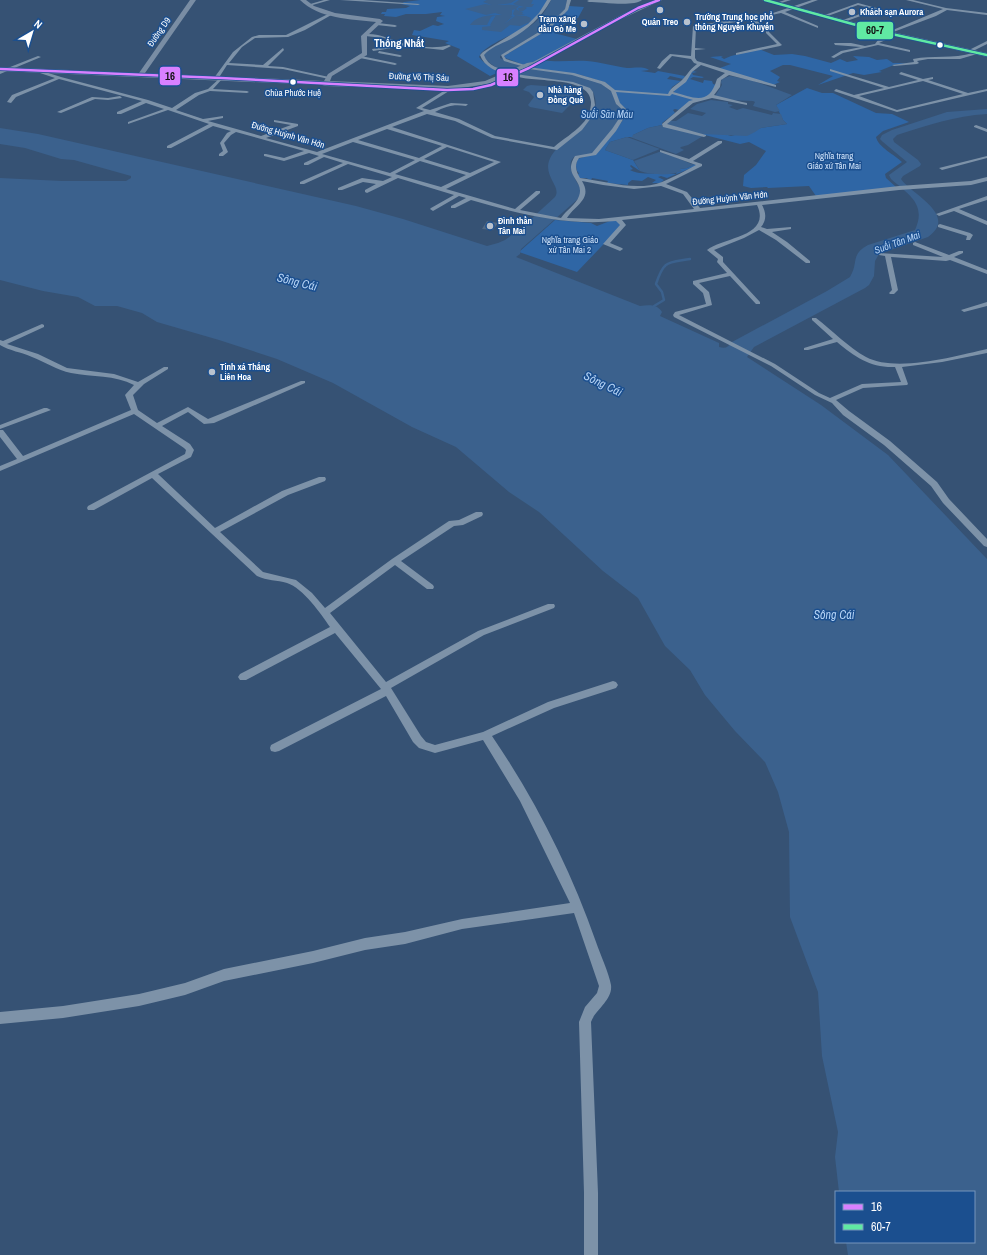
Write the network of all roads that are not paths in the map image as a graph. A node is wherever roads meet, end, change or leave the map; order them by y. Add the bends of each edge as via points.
1 (193, 0) edge
2 (303, 0) edge
3 (328, 0) edge
4 (342, 0) edge
5 (549, 0) edge
6 (569, 0) edge
7 (640, 0) edge
8 (659, 0) edge
9 (766, 0) edge
10 (789, 0) edge
11 (816, 0) edge
12 (908, 0) edge
13 (590, 1) edge
14 (778, 3) junction
15 (418, 4) dead end
16 (309, 5) junction
17 (793, 8) junction
18 (946, 9) junction
19 (782, 12) junction
20 (332, 14) junction
21 (987, 14) edge
22 (824, 16) junction
23 (750, 18) junction
24 (844, 22) junction
25 (378, 24) junction
26 (395, 26) dead end
27 (817, 27) dead end
28 (892, 33) junction
29 (365, 35) junction
30 (987, 42) edge
31 (835, 44) dead end
32 (878, 44) junction
33 (405, 45) junction
34 (449, 46) dead end
35 (868, 47) junction
36 (282, 49) dead end
37 (693, 49) junction
38 (704, 49) dead end
39 (366, 50) junction
40 (373, 50) junction
41 (909, 51) dead end
42 (987, 51) edge
43 (974, 52) junction
44 (737, 54) dead end
45 (987, 55) edge
46 (400, 56) dead end
47 (39, 57) dead end
48 (833, 57) dead end
49 (361, 58) junction
50 (693, 58) junction
51 (226, 64) junction
52 (395, 64) dead end
53 (700, 64) junction
54 (894, 65) dead end
55 (529, 66) junction
56 (264, 67) junction
57 (659, 68) dead end
58 (0, 69) edge
59 (8, 70) junction
60 (831, 70) dead end
61 (42, 72) junction
62 (0, 73) edge
63 (513, 74) junction
64 (728, 74) junction
65 (901, 74) dead end
66 (140, 75) junction
67 (59, 78) junction
68 (218, 78) junction
69 (931, 78) dead end
70 (923, 80) junction
71 (326, 81) junction
72 (774, 86) dead end
73 (889, 88) junction
74 (210, 90) junction
75 (448, 90) junction
76 (836, 90) dead end
77 (987, 90) edge
78 (614, 91) junction
79 (247, 92) dead end
80 (672, 93) junction
81 (969, 94) junction
82 (123, 96) junction
83 (711, 96) junction
84 (855, 96) junction
85 (698, 100) junction
86 (146, 101) junction
87 (9, 102) dead end
88 (745, 104) dead end
89 (466, 105) dead end
90 (171, 109) junction
91 (59, 112) dead end
92 (428, 112) junction
93 (118, 113) dead end
94 (221, 117) dead end
95 (204, 120) junction
96 (276, 121) dead end
97 (130, 123) dead end
98 (213, 124) junction
99 (976, 126) dead end
100 (388, 127) junction
101 (236, 130) junction
102 (987, 131) edge
103 (704, 136) dead end
104 (263, 137) junction
105 (353, 140) junction
106 (720, 142) dead end
107 (446, 146) junction
108 (170, 147) dead end
109 (662, 150) dead end
110 (310, 151) junction
111 (322, 154) junction
112 (221, 155) dead end
113 (266, 155) dead end
114 (987, 157) edge
115 (420, 160) junction
116 (689, 161) junction
117 (348, 162) junction
118 (306, 164) dead end
119 (942, 168) dead end
120 (391, 174) junction
121 (471, 175) junction
122 (398, 176) junction
123 (577, 179) junction
124 (987, 179) edge
125 (302, 183) dead end
126 (381, 183) junction
127 (662, 184) junction
128 (441, 188) junction
129 (340, 189) dead end
130 (367, 191) dead end
131 (538, 192) dead end
132 (459, 194) junction
133 (470, 198) junction
134 (987, 198) edge
135 (759, 204) junction
136 (453, 207) dead end
137 (433, 209) dead end
138 (698, 210) junction
139 (954, 210) junction
140 (515, 211) junction
141 (939, 214) dead end
142 (617, 218) junction
143 (562, 220) junction
144 (987, 223) edge
145 (940, 226) dead end
146 (759, 228) junction
147 (789, 228) dead end
148 (766, 231) junction
149 (968, 239) dead end
150 (915, 244) dead end
151 (620, 249) dead end
152 (962, 252) dead end
153 (881, 254) dead end
154 (888, 255) junction
155 (950, 258) junction
156 (808, 262) dead end
157 (987, 272) edge
158 (731, 274) junction
159 (892, 293) dead end
160 (758, 303) dead end
161 (987, 304) edge
162 (964, 310) dead end
163 (814, 318) dead end
164 (42, 326) dead end
165 (839, 339) junction
166 (1, 343) edge
167 (806, 349) dead end
168 (987, 352) edge
169 (898, 366) junction
170 (166, 368) dead end
171 (303, 382) dead end
172 (139, 385) junction
173 (831, 400) junction
174 (47, 410) dead end
175 (135, 411) junction
176 (156, 426) junction
177 (0, 427) edge
178 (0, 432) edge
179 (22, 460) junction
180 (0, 469) edge
181 (154, 474) junction
182 (322, 480) dead end
183 (91, 508) dead end
184 (479, 514) dead end
185 (216, 532) junction
186 (987, 544) edge
187 (395, 561) junction
188 (430, 587) dead end
189 (551, 606) dead end
190 (324, 613) junction
191 (336, 628) junction
192 (242, 677) dead end
193 (613, 685) dead end
194 (386, 689) junction
195 (485, 735) junction
196 (275, 748) dead end
197 (578, 907) junction
198 (0, 1018) edge
199 (593, 1253) edge

1 - 66 main road, Đường D9
2 - 16 main road
3 - 16 street
4 - 15 street
5 - 63 street via 528,28 488,49 482,55 490,65
6 - 55 street via 567,9 548,28 503,54 504,59
7 - 13 street
8 - 55 main road via 638,8
9 - 14 main road
10 - 14 street
11 - 17 street
12 - 18 street
14 - 17 main road
16 - 20 main road
17 - 19 street
17 - 22 main road
18 - 21 street
18 - 28 street
19 - 23 street
19 - 27 street
20 - 25 main road via 380,21
20 - 51 street via 289,36 252,38
22 - 24 main road
22 - 24 street via 858,4 878,9
23 - 37 street via 696,26
23 - 44 street via 768,29 766,31 780,45
24 - 28 main road
25 - 26 street
25 - 29 main road
28 - 32 street
28 - 43 main road
29 - 33 street via 385,37
29 - 39 main road
30 - 43 street
31 - 35 street
32 - 35 street
32 - 41 street
33 - 34 street via 443,49
33 - 40 street
35 - 48 street via 842,52
36 - 56 street
37 - 38 street
37 - 50 street
39 - 40 street
39 - 49 main road
40 - 46 street
42 - 43 street
43 - 45 main road
43 - 54 street via 960,58 926,58 914,60 917,63
47 - 59 street
49 - 52 street
49 - 71 main road
50 - 53 street
50 - 57 street via 671,55
51 - 56 street
51 - 68 street
53 - 64 street
53 - 80 street via 690,71
55 - 63 main road
55 - 78 street via 585,76 606,84
56 - 71 street via 298,70
58 - 59 main road, Đường Võ Thị Sáu
59 - 61 main road, Đường Võ Thị Sáu
59 - 62 street
60 - 73 street
61 - 66 main road, Đường Võ Thị Sáu
61 - 67 street, Đường Huỳnh Văn Hớn
63 - 71 main road, Đường Võ Thị Sáu via 486,83 455,88
63 - 75 main road, Đường Võ Thị Sáu via 501,82 480,88
63 - 92 street via 566,82 588,90 593,96 588,119 578,131 555,149 494,137 457,120
64 - 72 street
64 - 83 street via 719,80 718,87
65 - 70 street
66 - 68 main road, Đường Võ Thị Sáu
67 - 82 street, Đường Huỳnh Văn Hớn
67 - 87 street via 14,96
68 - 71 main road, Đường Võ Thị Sáu
68 - 74 street
69 - 70 street
70 - 73 street
70 - 81 street
71 - 75 main road, Đường Võ Thị Sáu via 332,85
73 - 84 street
74 - 79 street
74 - 90 street via 197,94
75 - 92 street via 418,108
76 - 84 street
77 - 81 street
78 - 80 street via 664,96
78 - 123 street via 618,104 627,113 594,154 575,159 573,166
80 - 85 street
81 - 84 street via 898,111
82 - 86 street, Đường Huỳnh Văn Hớn
82 - 91 street via 94,98
83 - 85 street
83 - 88 street
85 - 103 street via 664,124
86 - 90 street, Đường Huỳnh Văn Hớn
86 - 93 street
89 - 92 street via 449,103
90 - 95 street, Đường Huỳnh Văn Hớn
90 - 97 street
92 - 100 street
94 - 95 street
95 - 98 street, Đường Huỳnh Văn Hớn
96 - 104 street via 296,125
98 - 101 street, Đường Huỳnh Văn Hớn
98 - 108 street
99 - 102 street
100 - 105 street
100 - 107 street
101 - 104 street, Đường Huỳnh Văn Hớn
101 - 112 street via 222,143 226,151
104 - 110 street, Đường Huỳnh Văn Hớn
105 - 111 street
105 - 115 street
106 - 116 street
107 - 115 street
107 - 121 street via 498,162
109 - 116 street
110 - 111 street, Đường Huỳnh Văn Hớn
110 - 113 street via 284,160
111 - 117 street, Đường Huỳnh Văn Hớn
111 - 118 street
114 - 119 street
115 - 120 street
115 - 121 street
116 - 127 street via 700,165
117 - 120 street, Đường Huỳnh Văn Hớn
117 - 125 street
120 - 122 street, Đường Huỳnh Văn Hớn
121 - 128 street
122 - 126 street
122 - 128 street, Đường Huỳnh Văn Hớn
123 - 127 street via 636,188
123 - 143 street via 583,188 583,194
124 - 135 street, Đường Huỳnh Văn Hớn via 971,183 899,188
126 - 129 street via 362,180
126 - 130 street
127 - 138 street via 685,194
128 - 132 street, Đường Huỳnh Văn Hớn
131 - 140 street
132 - 133 street, Đường Huỳnh Văn Hớn
132 - 137 street
133 - 136 street
133 - 140 street, Đường Huỳnh Văn Hớn
134 - 139 street
135 - 138 street, Đường Huỳnh Văn Hớn
135 - 146 street via 763,215
138 - 142 street, Đường Huỳnh Văn Hớn
139 - 141 street
139 - 144 street
140 - 143 street, Đường Huỳnh Văn Hớn
142 - 143 street, Đường Huỳnh Văn Hớn
142 - 151 street via 623,225 606,244
145 - 149 street via 968,234
146 - 148 street
146 - 158 street via 710,250 721,258 720,262
147 - 148 street
148 - 156 street
150 - 155 street
152 - 155 street
153 - 154 street
154 - 155 street
154 - 159 street via 895,290
155 - 157 street
158 - 160 street
158 - 173 street via 695,282 706,292 710,305 676,314 681,320 773,365 817,394
161 - 162 street
163 - 165 street
164 - 166 street
165 - 167 street
165 - 169 street via 864,359
166 - 172 street via 70,371 123,378
168 - 169 street
169 - 173 street via 905,384 862,386
170 - 172 street
171 - 176 street via 212,421 207,422 188,409
172 - 175 street via 129,395
173 - 186 street via 887,443 934,484 946,501
174 - 177 street
175 - 176 street
175 - 179 street
176 - 181 street via 190,450 188,454
178 - 179 street
179 - 180 street
181 - 183 street
181 - 185 street
182 - 185 street via 285,493
184 - 187 street via 452,523
185 - 190 street via 260,574 267,578 291,581
187 - 188 street
187 - 190 street
189 - 194 street via 481,633
190 - 191 street
191 - 192 street
191 - 194 street
193 - 195 street via 551,705
194 - 195 street via 422,745 435,749
194 - 196 street
195 - 197 street via 535,816
197 - 198 street via 462,924 405,938 365,944 224,974 185,989 139,1000 63,1012
197 - 199 street via 605,986 604,995 587,1014 585,1022

